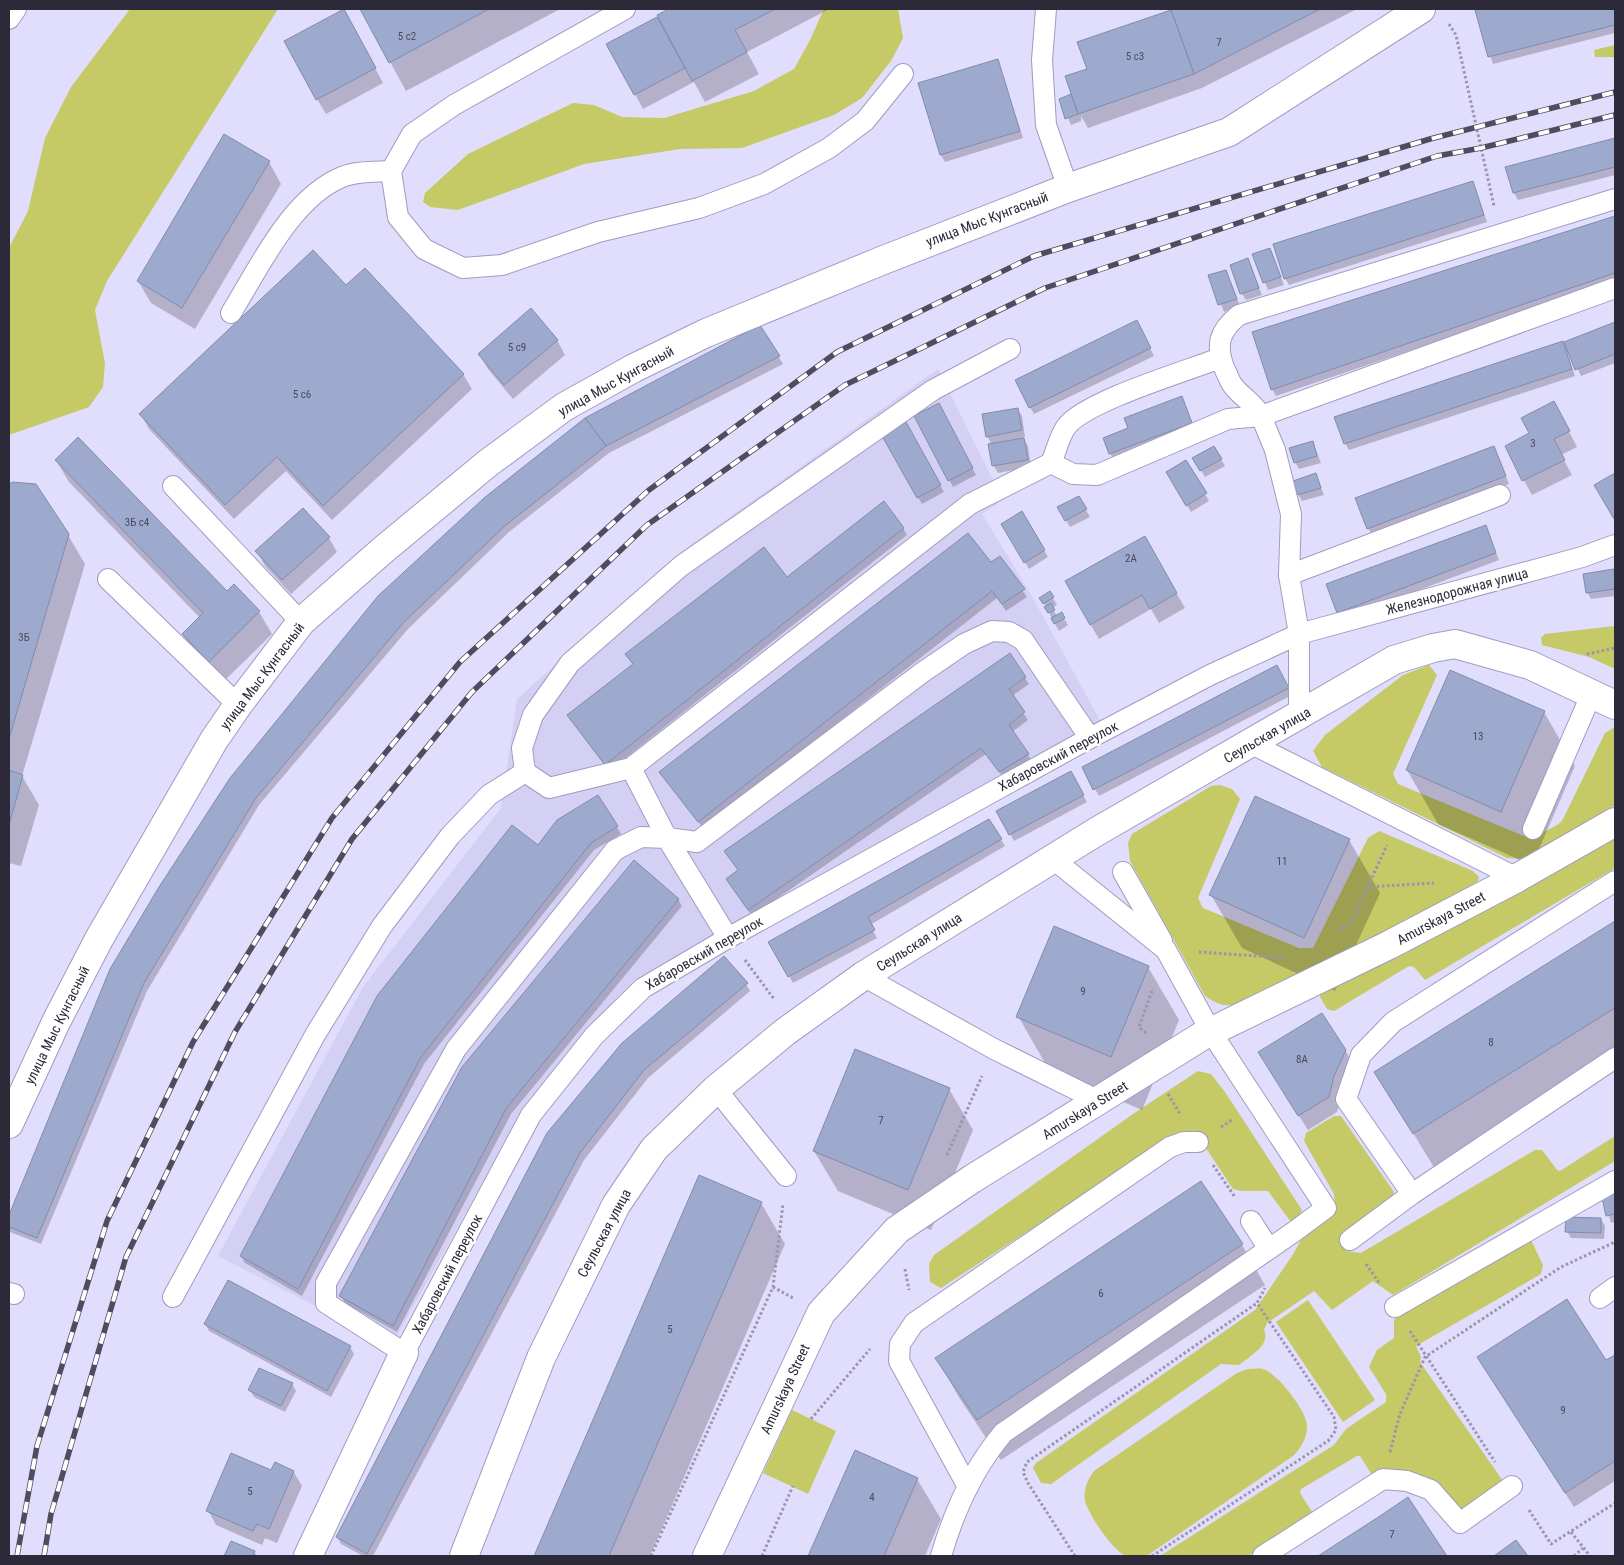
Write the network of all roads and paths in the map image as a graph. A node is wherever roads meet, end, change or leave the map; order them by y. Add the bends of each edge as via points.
1 (16, 9) edge
2 (625, 9) edge
3 (1046, 9) edge
4 (1421, 9) edge
5 (9, 19) edge
6 (1448, 22) dead end
7 (903, 74) dead end
8 (391, 171) junction
9 (1068, 188) junction
10 (1615, 199) edge
11 (1494, 206) dead end
12 (1615, 288) edge
13 (231, 313) dead end
14 (1010, 349) dead end
15 (1220, 358) junction
16 (1261, 416) junction
17 (1051, 463) junction
18 (173, 486) dead end
19 (1500, 495) dead end
20 (1615, 545) edge
21 (1289, 575) junction
22 (108, 579) dead end
23 (301, 622) junction
24 (1299, 634) junction
25 (1603, 700) edge
26 (238, 705) junction
27 (1299, 717) junction
28 (1090, 738) junction
29 (1252, 744) junction
30 (631, 768) junction
31 (525, 772) junction
32 (1400, 817) junction
33 (1615, 822) edge
34 (1534, 829) dead end
35 (667, 838) junction
36 (1053, 859) junction
37 (1123, 872) dead end
38 (1517, 878) junction
39 (1615, 881) edge
40 (1337, 932) dead end
41 (728, 938) junction
42 (1166, 950) junction
43 (1290, 958) dead end
44 (863, 976) junction
45 (1211, 1032) junction
46 (994, 1049) junction
47 (1615, 1058) edge
48 (1152, 1068) junction
49 (716, 1089) junction
50 (1100, 1101) junction
51 (9, 1124) edge
52 (1198, 1142) joint
53 (946, 1156) dead end
54 (786, 1176) joint
55 (1615, 1181) edge
56 (1412, 1194) junction
57 (1251, 1220) dead end
58 (1350, 1240) joint
59 (1615, 1242) edge
60 (1270, 1249) junction
61 (1269, 1279) dead end
62 (172, 1297) dead end
63 (1256, 1303) junction
64 (1395, 1307) junction
65 (875, 1344) dead end
66 (404, 1353) junction
67 (1425, 1357) junction
68 (811, 1419) dead end
69 (1489, 1452) dead end
70 (1383, 1479) junction
71 (793, 1486) dead end
72 (968, 1486) junction
73 (1512, 1486) dead end
74 (1615, 1503) edge
75 (1542, 1529) dead end
76 (1571, 1532) junction
77 (1583, 1548) junction
78 (308, 1556) edge
79 (464, 1556) edge
80 (651, 1556) edge
81 (707, 1556) edge
82 (762, 1556) edge
83 (942, 1556) edge
84 (1075, 1556) edge
85 (1152, 1556) edge
86 (1263, 1556) edge
87 (1574, 1556) edge
88 (1590, 1556) edge

1 - 5 lane
2 - 8 lane via 454,104 412,134
3 - 9 lane via 1042,60 1046,125
4 - 9 street, улица Мыс Кунгасный via 1229,132
6 - 11 path via 1456,34
7 - 8 lane via 865,121 829,148 764,184 699,208 598,232 502,265 463,268 424,249 398,217
8 - 13 lane via 344,176 321,188 294,213
9 - 23 street, улица Мыс Кунгасный via 880,260 706,333 564,407 480,470
10 - 15 lane via 1239,315 1225,326 1219,348
12 - 16 lane
14 - 31 lane via 932,390 681,566 570,663 533,714 522,748
15 - 16 lane via 1233,387 1254,404
15 - 17 lane via 1106,401 1081,414 1066,428
16 - 17 lane via 1228,419 1097,476 1073,474
16 - 21 lane via 1275,450 1291,514
17 - 30 lane via 970,504
18 - 23 lane
19 - 21 lane
20 - 24 lane, Железнодорожная улица via 1582,557
21 - 24 lane
22 - 26 lane
23 - 26 street, улица Мыс Кунгасный
24 - 27 lane
24 - 28 lane, Хабаровский переулок via 1210,675
25 - 27 street, Сеульская улица via 1530,665 1454,644 1394,660
25 - 34 lane
26 - 51 street, улица Мыс Кунгасный via 214,740 99,939
27 - 29 street, Сеульская улица
28 - 35 lane via 1023,640 1009,632 992,631 964,644 923,672 697,842
28 - 41 lane, Хабаровский переулок
29 - 32 lane
29 - 36 street, Сеульская улица
30 - 31 lane via 549,788
30 - 35 lane
31 - 62 lane via 489,795 450,836 382,926 315,1035
32 - 38 lane
32 - 40 path via 1352,921
33 - 38 street, Amurskaya Street
35 - 41 lane
35 - 66 lane via 641,837 615,850 456,1049 326,1283 326,1303
36 - 42 lane
36 - 44 street, Сеульская улица
37 - 42 lane
38 - 45 street, Amurskaya Street via 1388,946
39 - 56 lane via 1393,1022 1361,1055 1346,1099
41 - 66 lane, Хабаровский переулок via 643,988 594,1036 531,1115
42 - 43 path
42 - 45 lane
44 - 46 lane
44 - 49 street, Сеульская улица via 785,1032
45 - 48 street, Amurskaya Street
45 - 60 lane via 1326,1208
46 - 50 lane
46 - 53 path
47 - 56 lane
48 - 50 street, Amurskaya Street
48 - 52 path
49 - 54 lane
49 - 79 street, Сеульская улица via 654,1149 616,1205 541,1358
50 - 81 street, Amurskaya Street via 972,1179 897,1230 821,1313
52 - 72 lane via 1170,1147 914,1323 900,1344 899,1361
54 - 80 path via 774,1287
55 - 64 lane
56 - 58 lane
57 - 60 lane
58 - 64 path
59 - 67 path via 1561,1267
60 - 72 lane via 1003,1433 984,1456
61 - 63 path
63 - 84 path via 1027,1462 1023,1472 1028,1483
63 - 85 path via 1334,1417 1336,1430 1328,1441
64 - 67 path
65 - 68 path
66 - 78 street, Хабаровский переулок
67 - 69 path
67 - 70 path via 1400,1414
70 - 73 lane via 1407,1480 1431,1490 1460,1523
70 - 86 lane
71 - 82 path
72 - 83 lane
74 - 76 path
75 - 76 path via 1551,1544
76 - 77 path
77 - 87 path
77 - 88 path

